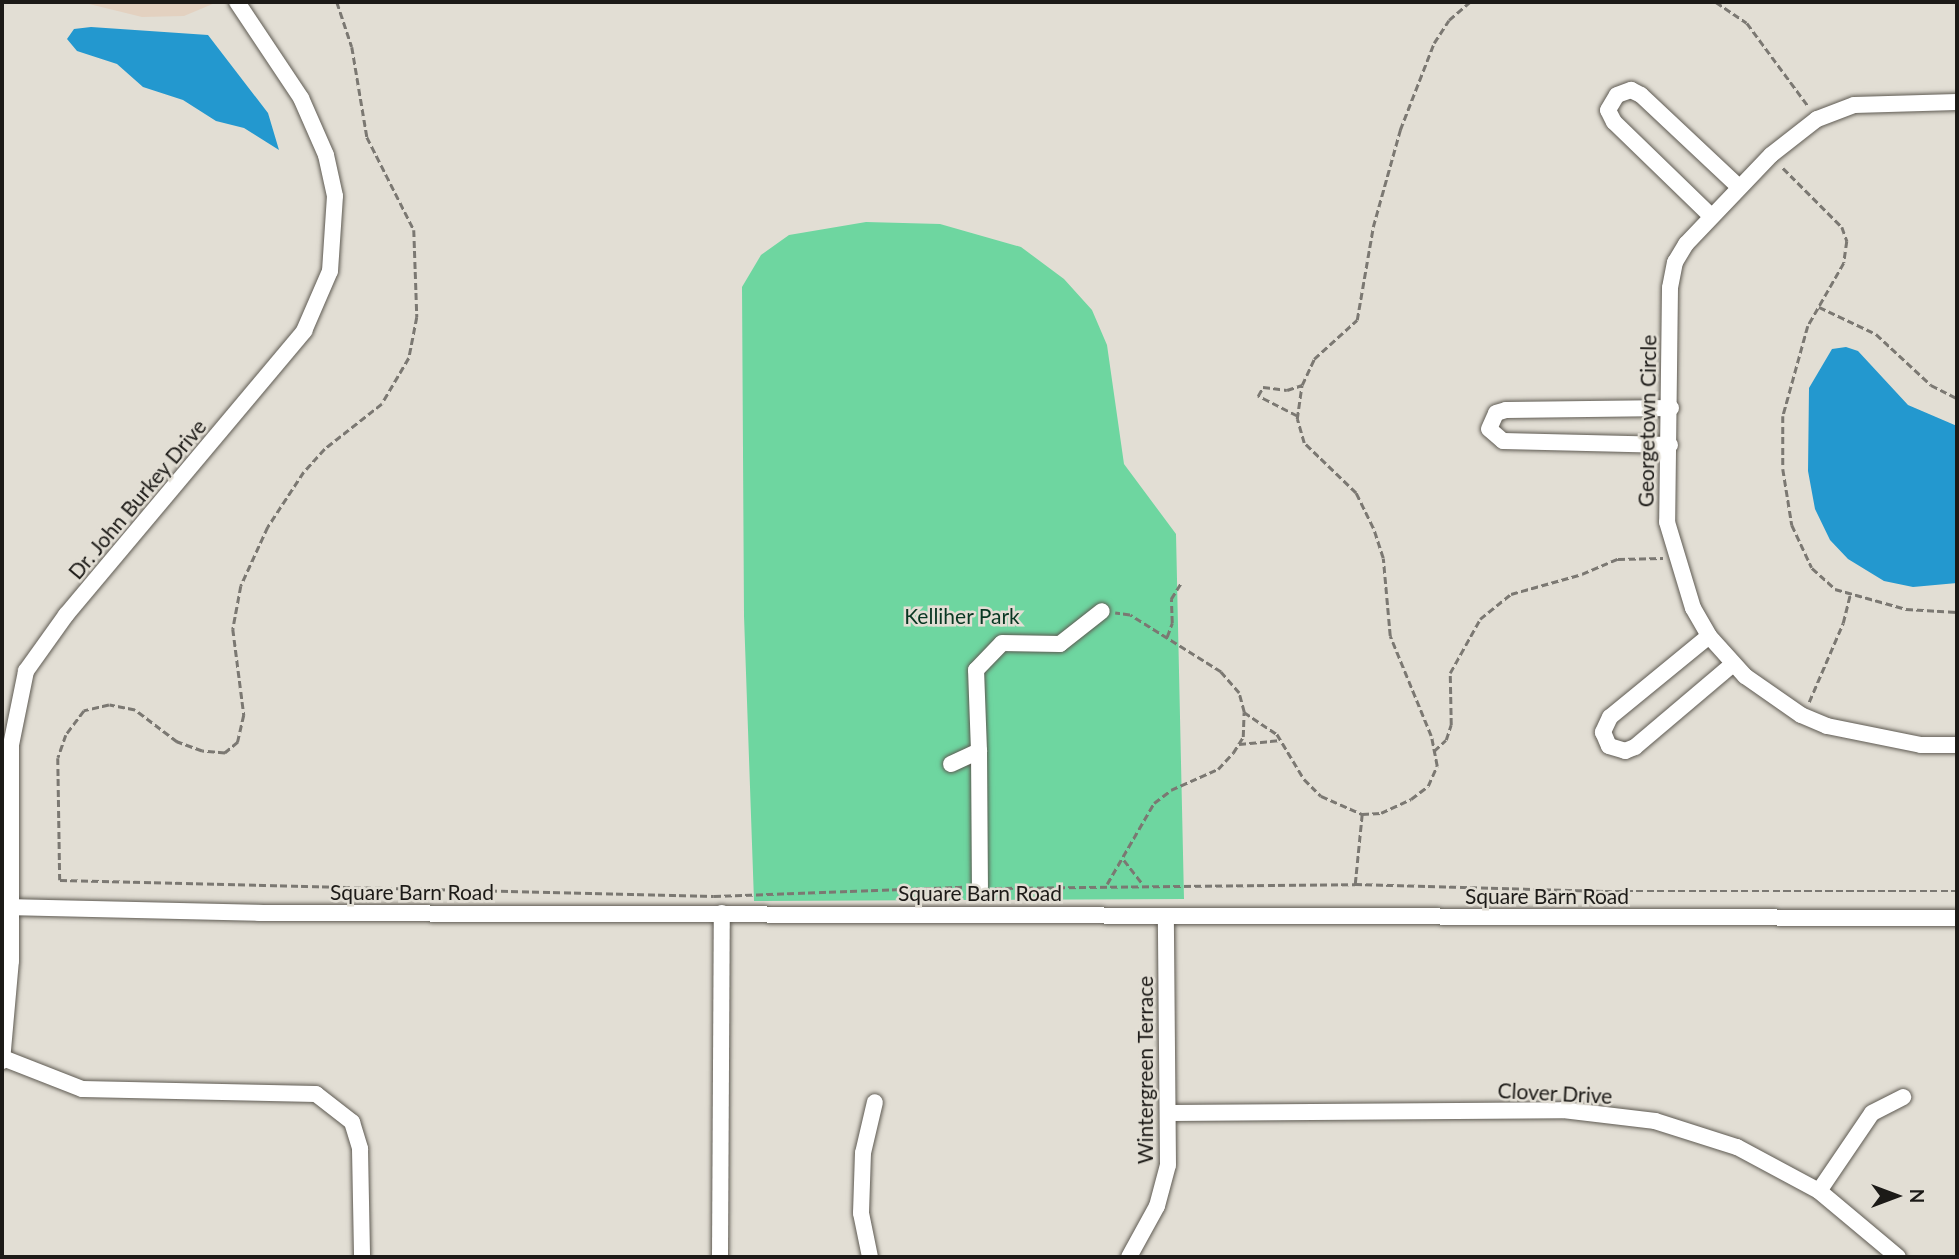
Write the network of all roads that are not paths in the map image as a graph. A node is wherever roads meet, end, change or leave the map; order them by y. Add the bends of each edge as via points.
1 (237, 2) edge
2 (1957, 102) edge
3 (1739, 187) junction
4 (1711, 216) junction
5 (1671, 408) junction
6 (1671, 445) junction
7 (1102, 611) road end
8 (1709, 636) junction
9 (1733, 664) junction
10 (1957, 745) edge
11 (979, 751) junction
12 (951, 764) dead end
13 (980, 887) road end
14 (6, 907) edge
15 (722, 914) junction
16 (1166, 916) junction
17 (1957, 918) edge
18 (2, 1059) edge
19 (1902, 1097) dead end
20 (875, 1102) dead end
21 (1170, 1113) junction
22 (1819, 1191) junction
23 (362, 1257) edge
24 (720, 1257) edge
25 (870, 1257) edge
26 (1129, 1257) edge
27 (1898, 1257) edge

1 - 14 street, Dr. John Burkey Drive via 301,98 326,155 335,197 330,271 304,331 66,615 26,671 10,745
2 - 3 street, Georgetown Circle via 1875,103 1817,119 1770,155
3 - 4 street, Georgetown Circle
3 - 4 street via 1641,95 1631,90 1617,94 1608,110 1614,122
4 - 5 street, Georgetown Circle via 1675,262 1669,317
5 - 6 street, Georgetown Circle
5 - 6 street via 1506,410 1496,413 1489,429 1503,441
6 - 8 street, Georgetown Circle via 1667,522 1693,608
7 - 11 street via 1060,644 1002,643 976,670
8 - 9 street, Georgetown Circle
8 - 9 street via 1609,718 1603,732 1609,746 1625,751 1635,747
9 - 10 street, Georgetown Circle via 1801,715 1853,733 1921,745
11 - 12 street
11 - 13 street
14 - 15 street, Square Barn Road via 259,914
14 - 18 street, Dr. John Burkey Drive via 9,1010
15 - 16 street, Square Barn Road
15 - 24 street
16 - 17 street, Square Barn Road
16 - 21 street, Wintergreen Terrace
18 - 23 street via 82,1089 316,1094 352,1122 359,1149
19 - 22 street via 1872,1112
20 - 25 street via 863,1153 861,1213
21 - 22 street, Clover Drive via 1563,1110 1655,1121 1737,1147
21 - 26 street, Wintergreen Terrace via 1163,1186 1144,1236
22 - 27 street, Clover Drive

